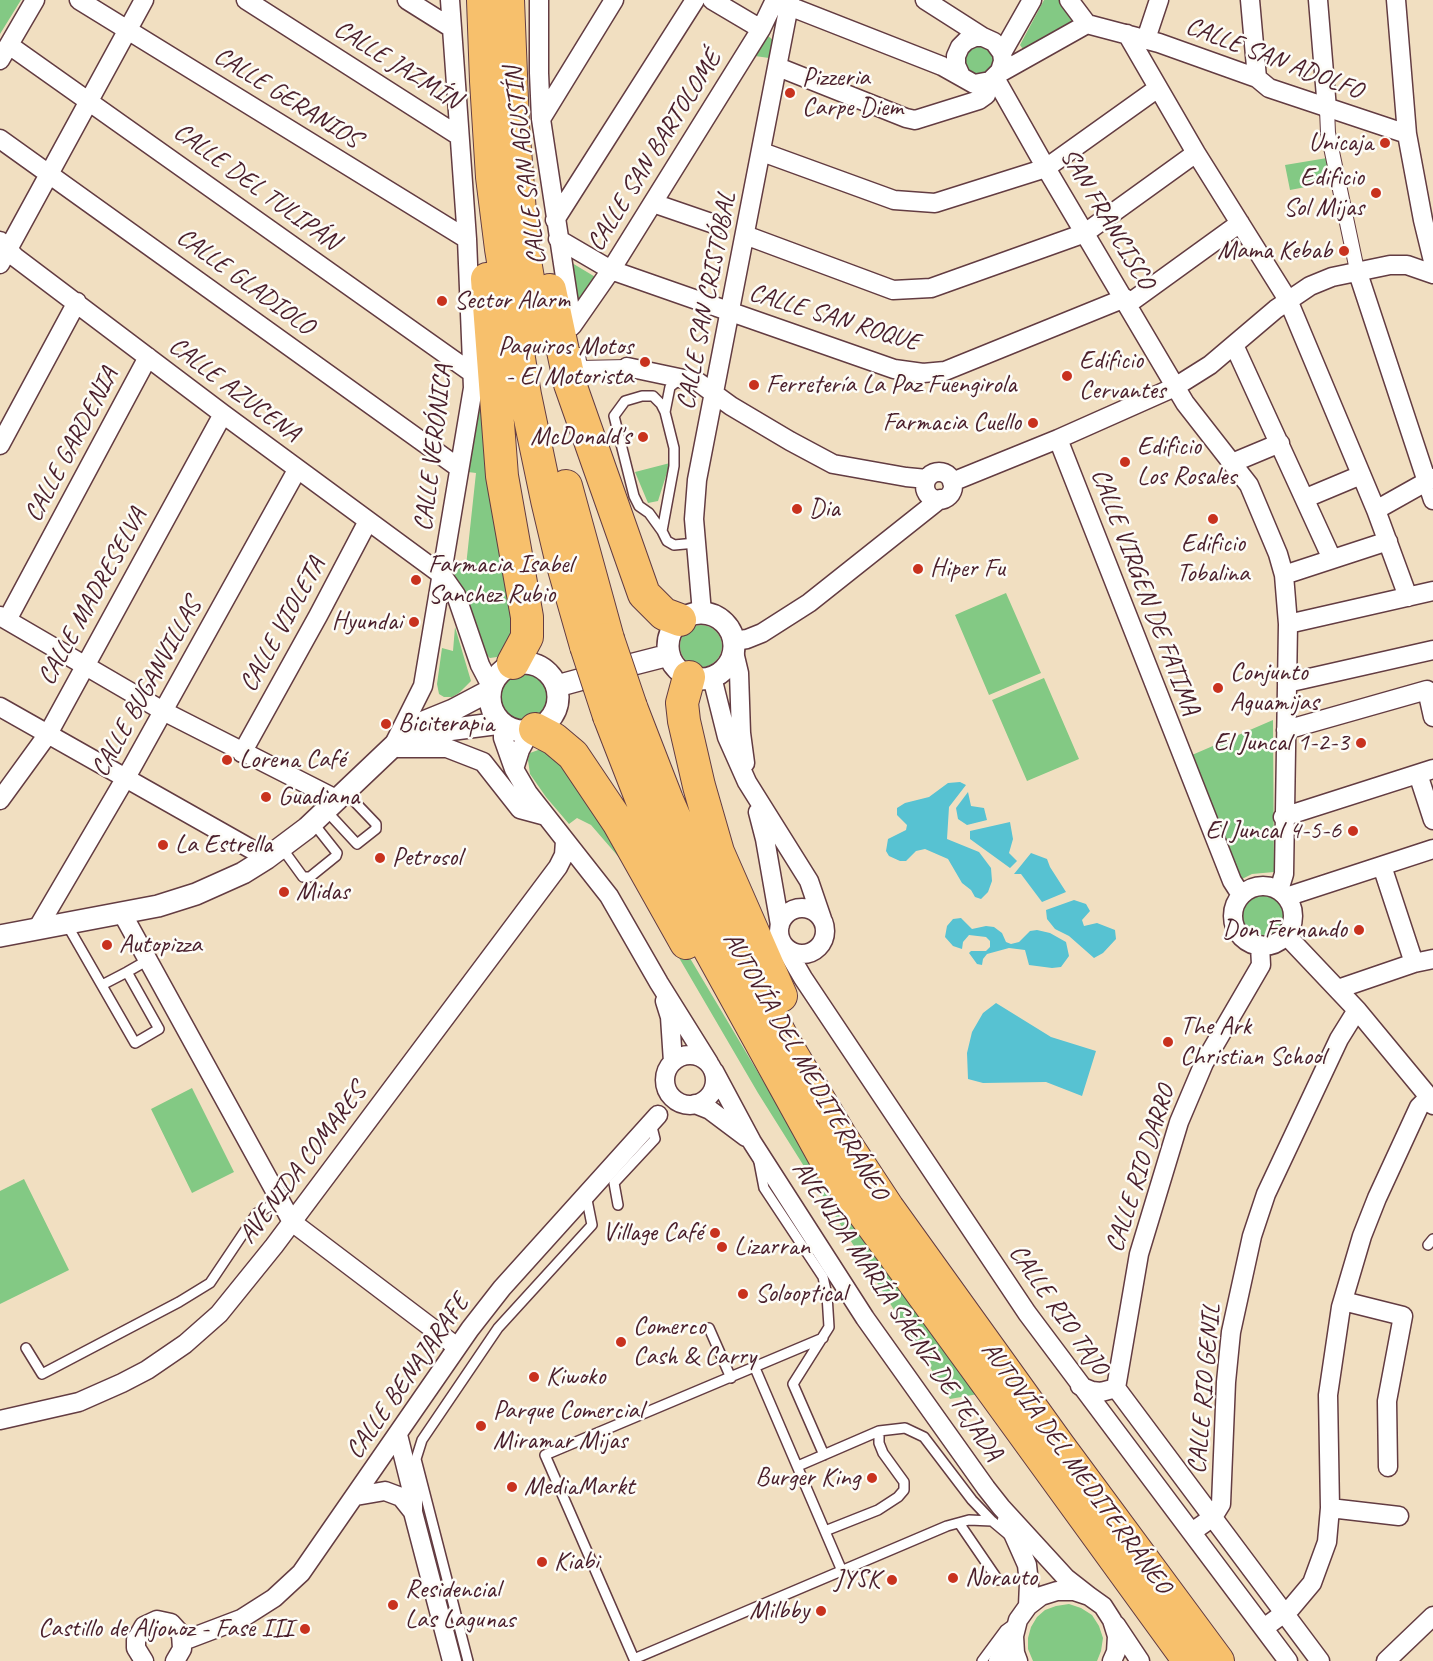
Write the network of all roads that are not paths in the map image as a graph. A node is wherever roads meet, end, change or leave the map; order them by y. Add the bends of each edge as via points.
1 (35, 0) edge
2 (79, 0) edge
3 (144, 0) edge
4 (246, 0) edge
5 (407, 0) edge
6 (450, 0) edge
7 (483, 0) edge
8 (539, 0) edge
9 (614, 0) edge
10 (695, 0) edge
11 (712, 0) edge
12 (925, 0) edge
13 (1032, 0) edge
14 (1069, 0) edge
15 (1159, 0) edge
16 (1318, 0) edge
17 (1396, 0) edge
18 (1249, 1) edge
19 (785, 2) edge
20 (507, 10) edge
21 (1087, 24) junction
22 (450, 27) junction
23 (128, 29) junction
24 (761, 29) junction
25 (1127, 34) junction
26 (983, 37) junction
27 (1146, 39) junction
28 (5, 52) edge
29 (1002, 52) junction
30 (778, 67) junction
31 (961, 76) junction
32 (995, 78) junction
33 (1257, 78) junction
34 (1158, 88) junction
35 (89, 99) junction
36 (1327, 109) junction
37 (541, 119) junction
38 (1407, 134) junction
39 (459, 136) junction
40 (0, 138) edge
41 (762, 152) junction
42 (1196, 153) junction
43 (1046, 168) junction
44 (50, 173) junction
45 (492, 177) junction
46 (653, 203) junction
47 (555, 220) junction
48 (1240, 223) junction
49 (717, 225) dead end
50 (1085, 232) junction
51 (745, 235) junction
52 (467, 239) junction
53 (558, 239) junction
54 (3, 251) edge
55 (1432, 253) edge
56 (611, 270) junction
57 (1357, 270) junction
58 (1433, 274) edge
59 (1288, 300) junction
60 (1126, 301) junction
61 (77, 302) junction
62 (730, 312) junction
63 (572, 326) junction
64 (1234, 345) junction
65 (148, 357) junction
66 (627, 367) joint
67 (472, 373) junction
68 (681, 378) junction
69 (1175, 387) junction
70 (714, 395) junction
71 (665, 412) junction
72 (223, 414) junction
73 (1058, 439) junction
74 (1280, 443) junction
75 (0, 445) edge
76 (1232, 463) junction
77 (459, 468) junction
78 (297, 470) junction
79 (1361, 475) junction
80 (927, 479) junction
81 (1430, 479) edge
82 (952, 482) junction
83 (1306, 498) junction
84 (940, 500) junction
85 (1433, 500) edge
86 (1376, 510) junction
87 (368, 521) junction
88 (662, 531) junction
89 (1388, 541) junction
90 (696, 543) junction
91 (1332, 559) junction
92 (442, 575) junction
93 (1284, 575) junction
94 (1433, 591) edge
95 (1408, 597) junction
96 (691, 617) junction
97 (4, 618) edge
98 (1288, 624) junction
99 (597, 642) junction
100 (734, 646) junction
101 (1433, 650) edge
102 (513, 663) junction
103 (84, 665) junction
104 (630, 665) dead end
105 (690, 670) junction
106 (579, 680) dead end
107 (1287, 683) junction
108 (423, 686) junction
109 (557, 686) junction
110 (490, 688) junction
111 (0, 707) edge
112 (163, 711) junction
113 (620, 712) junction
114 (444, 713) junction
115 (1433, 717) edge
116 (502, 724) junction
117 (533, 730) junction
118 (1286, 730) junction
119 (48, 734) junction
120 (392, 750) junction
121 (242, 753) junction
122 (514, 769) junction
123 (1425, 771) edge
124 (126, 778) junction
125 (750, 788) junction
126 (0, 800) edge
127 (331, 806) junction
128 (546, 816) junction
129 (1283, 817) junction
130 (1433, 820) edge
131 (565, 841) junction
132 (1433, 849) edge
133 (272, 855) junction
134 (1382, 866) junction
135 (1283, 893) junction
136 (1241, 895) junction
137 (122, 914) junction
138 (822, 919) junction
139 (66, 924) junction
140 (780, 925) junction
141 (37, 929) junction
142 (1286, 935) junction
143 (0, 936) edge
144 (1260, 945) junction
145 (785, 947) junction
146 (814, 951) junction
147 (1433, 959) edge
148 (148, 960) junction
149 (1414, 963) junction
150 (127, 972) junction
151 (803, 978) junction
152 (659, 982) junction
153 (102, 985) junction
154 (1338, 989) junction
155 (157, 1001) junction
156 (1357, 1010) junction
157 (673, 1062) junction
158 (711, 1067) junction
159 (667, 1090) junction
160 (1431, 1101) edge
161 (691, 1104) junction
162 (655, 1119) junction
163 (840, 1135) junction
164 (754, 1145) junction
165 (828, 1164) junction
166 (586, 1195) junction
167 (280, 1201) junction
168 (618, 1205) dead end
169 (292, 1222) junction
170 (1343, 1301) junction
171 (709, 1328) dead end
172 (824, 1338) junction
173 (457, 1347) junction
174 (26, 1348) dead end
175 (755, 1368) junction
176 (731, 1378) junction
177 (1080, 1386) junction
178 (1116, 1388) junction
179 (0, 1420) edge
180 (879, 1431) junction
181 (398, 1435) junction
182 (824, 1455) junction
183 (798, 1466) junction
184 (1388, 1467) dead end
185 (356, 1496) junction
186 (1330, 1508) junction
187 (414, 1512) junction
188 (996, 1514) junction
189 (1399, 1516) dead end
190 (1213, 1517) junction
191 (959, 1523) junction
192 (825, 1531) junction
193 (1192, 1533) junction
194 (842, 1571) junction
195 (998, 1581) dead end
196 (1089, 1596) junction
197 (1284, 1613) junction
198 (1433, 1616) edge
199 (1112, 1620) junction
200 (1020, 1621) junction
201 (1264, 1628) junction
202 (183, 1641) junction
203 (144, 1661) edge
204 (175, 1661) edge
205 (452, 1661) edge
206 (468, 1661) edge
207 (982, 1661) edge
208 (998, 1661) edge
209 (1018, 1661) edge
210 (1112, 1661) edge
211 (1140, 1661) edge
212 (1189, 1661) edge
213 (1218, 1661) edge
214 (1288, 1661) edge
215 (1320, 1661) edge
216 (1386, 1661) edge

1 - 28 street
2 - 23 street, CALLE GERANIOS
3 - 23 street
4 - 39 street, CALLE JAZMÍN
5 - 22 street
6 - 22 street, CALLE VERÓNICA
7 - 45 highway, AUTOVÍA DEL MEDITERRÁNEO
8 - 37 street, CALLE SAN AGUSTÍN
9 - 37 street
10 - 47 street
11 - 24 street
12 - 26 street
13 - 29 street
14 - 21 street
15 - 27 street
16 - 36 street
17 - 38 street
18 - 33 street
19 - 24 street, CALLE SAN BARTOLOMÉ
19 - 30 street, CALLE SAN CRISTÓBAL
19 - 31 street
20 - 96 highway via 544,256 570,384 644,594 664,614
20 - 99 highway, AUTOVÍA DEL MEDITERRÁNEO via 523,249 546,389
21 - 25 street, CALLE SAN ADOLFO
21 - 32 street
22 - 39 street, CALLE VERÓNICA
23 - 35 street
23 - 52 street, CALLE GERANIOS
24 - 46 street, CALLE SAN BARTOLOMÉ
25 - 27 street, CALLE SAN ADOLFO
25 - 34 street
26 - 29 street
26 - 31 street via 975,37 960,47 956,64
27 - 33 street, CALLE SAN ADOLFO
28 - 35 street, CALLE DEL TULIPÁN
29 - 32 street via 1003,61
30 - 32 street via 915,120 979,100
30 - 41 street, CALLE SAN CRISTÓBAL
31 - 32 street via 974,84
32 - 43 street, SAN FRANCISCO
33 - 36 street, CALLE SAN ADOLFO via 1269,88
34 - 42 street
34 - 43 street
35 - 44 street
35 - 67 street, CALLE DEL TULIPÁN
36 - 38 street, CALLE SAN ADOLFO
36 - 57 street via 1328,132
37 - 47 street, CALLE SAN AGUSTÍN
38 - 55 street
39 - 52 street, CALLE VERÓNICA
40 - 44 street, CALLE GLADIOLO
41 - 43 street via 894,200 935,203
41 - 51 street, CALLE SAN CRISTÓBAL
42 - 48 street
42 - 50 street
43 - 50 street, SAN FRANCISCO
44 - 54 street
44 - 77 street, CALLE GLADIOLO
45 - 99 highway, AUTOVÍA DEL MEDITERRÁNEO via 525,395 560,555
45 - 102 highway via 484,226 502,476 527,617 527,637
46 - 49 street
46 - 56 street, CALLE SAN BARTOLOMÉ
47 - 53 street, CALLE SAN AGUSTÍN
48 - 59 street
48 - 60 street, CALLE SAN ROQUE
50 - 51 street via 931,288 894,290
50 - 60 street, SAN FRANCISCO
51 - 62 street, CALLE SAN CRISTÓBAL
52 - 67 street, CALLE VERÓNICA
53 - 56 street, CALLE SAN ROQUE
53 - 63 street, CALLE SAN AGUSTÍN
54 - 61 street, CALLE AZUCENA
56 - 62 street, CALLE SAN ROQUE
56 - 63 street, CALLE SAN BARTOLOMÉ
57 - 58 street via 1407,265
57 - 59 street via 1310,286
57 - 81 street
59 - 64 street
59 - 79 street
60 - 62 street, CALLE SAN ROQUE via 945,371 923,373 894,369
60 - 69 street, SAN FRANCISCO
61 - 65 street, CALLE AZUCENA
61 - 75 street
62 - 70 street, CALLE SAN CRISTÓBAL
63 - 66 street via 580,368
64 - 69 street
64 - 74 street
65 - 72 street, CALLE AZUCENA
65 - 97 street, CALLE GARDENIA
66 - 68 street
67 - 77 street, CALLE VERÓNICA via 473,388
68 - 70 street via 698,382
68 - 71 lane via 670,387
69 - 73 street
69 - 76 street, SAN FRANCISCO
70 - 80 street via 833,464
70 - 90 street, CALLE SAN CRISTÓBAL via 697,480
71 - 88 lane via 675,466
71 - 88 lane via 653,396 642,396 625,401 614,416 634,496
72 - 78 street, CALLE AZUCENA
72 - 103 street, CALLE MADRESELVA
73 - 82 street
73 - 136 street, CALLE VIRGEN DE FATIMA via 1232,881
74 - 76 street
74 - 83 street
76 - 93 street, SAN FRANCISCO via 1249,485
77 - 92 street, CALLE VERÓNICA
78 - 87 street, CALLE AZUCENA
78 - 112 street, CALLE BUGANVILLAS
79 - 83 street
79 - 86 street
80 - 82 street via 942,472
80 - 84 street via 926,492
81 - 85 street
81 - 86 street
82 - 84 street via 949,495
83 - 91 street
84 - 100 street via 809,603
86 - 89 street
87 - 92 street, CALLE AZUCENA
87 - 121 street, CALLE VIOLETA
88 - 90 lane via 674,545
89 - 91 street
89 - 95 street
90 - 96 street, CALLE SAN CRISTÓBAL
91 - 93 street
92 - 108 street, CALLE VERÓNICA
92 - 110 street via 456,595
93 - 98 street, SAN FRANCISCO
94 - 95 street
95 - 98 street
96 - 100 street via 713,615 723,621
96 - 105 street via 670,636
97 - 103 street
98 - 107 street, SAN FRANCISCO
99 - 113 highway, AUTOVÍA DEL MEDITERRÁNEO, bridge
100 - 105 street via 726,667
100 - 125 street
101 - 107 street
102 - 109 street via 535,664 552,676
102 - 110 street via 496,676
103 - 112 street
103 - 119 street, CALLE MADRESELVA
104 - 105 street
105 - 125 street
105 - 163 highway via 682,703 684,721 718,852
106 - 109 street
107 - 118 street, SAN FRANCISCO
108 - 114 street via 429,704
108 - 120 street, CALLE VERÓNICA
109 - 117 street via 559,696 552,717
110 - 114 street
110 - 116 street via 492,712
111 - 119 street
112 - 121 street
112 - 124 street, CALLE BUGANVILLAS
113 - 163 highway, AUTOVÍA DEL MEDITERRÁNEO via 666,800 722,925
113 - 165 highway, AUTOVÍA DEL MEDITERRÁNEO via 646,811 707,945
114 - 120 street via 421,723
115 - 118 street via 1427,690
116 - 117 street via 521,731
116 - 120 street via 429,734
116 - 122 street, AVENIDA MARÍA SÁENZ DE TEJADA
117 - 122 street via 519,750
117 - 165 highway via 554,739 573,755 618,822 784,1110
118 - 129 street, SAN FRANCISCO
119 - 124 street
119 - 126 street, CALLE MADRESELVA
120 - 127 street
120 - 128 street via 447,748 483,762 520,809
121 - 127 street
122 - 128 street, AVENIDA MARÍA SÁENZ DE TEJADA
123 - 129 street
123 - 130 street
124 - 133 street
124 - 141 street, CALLE BUGANVILLAS
125 - 138 street via 808,881
125 - 140 street via 765,838
127 - 127 lane via 332,817 357,844 376,828 353,800
127 - 133 street
127 - 133 lane via 318,829 336,850 336,856 306,878 287,855
128 - 131 street, AVENIDA MARÍA SÁENZ DE TEJADA
129 - 135 street, SAN FRANCISCO
131 - 152 street, AVENIDA MARÍA SÁENZ DE TEJADA via 609,896
131 - 169 street, AVENIDA COMARES via 558,867
132 - 134 street
133 - 137 street via 196,894
134 - 135 street
134 - 149 street
135 - 136 street via 1270,886 1259,886
135 - 142 street via 1293,916
136 - 144 street via 1234,922 1243,938
137 - 139 street
137 - 148 street
138 - 140 street via 811,910 796,909
138 - 146 street via 826,933
139 - 141 street
139 - 153 lane
140 - 145 street
141 - 143 street
142 - 144 street via 1270,945
142 - 154 street
144 - 178 street, CALLE RIO DARRO via 1261,965 1204,1063 1181,1117 1139,1254
145 - 146 street via 799,954
145 - 151 street, CALLE RIO TAJO
146 - 151 street
147 - 149 street
148 - 150 lane
148 - 155 street
149 - 154 street
150 - 153 lane
150 - 155 lane
151 - 177 street, CALLE RIO TAJO
152 - 157 street, AVENIDA MARÍA SÁENZ DE TEJADA via 670,1017
152 - 158 street, AVENIDA MARÍA SÁENZ DE TEJADA
153 - 155 lane via 135,1043 159,1029
154 - 156 street
155 - 167 street
156 - 160 street
156 - 190 street, CALLE RIO GENIL via 1281,1159 1252,1236 1231,1332 1221,1504
157 - 158 street via 695,1055
157 - 159 street via 665,1075
158 - 161 street via 714,1088 710,1095
158 - 164 street, AVENIDA MARÍA SÁENZ DE TEJADA
159 - 161 street via 678,1102
159 - 162 street, CALLE BENAJARAFE
160 - 170 street via 1419,1107 1377,1198
161 - 162 street, CALLE BENAJARAFE via 673,1108
161 - 164 street, AVENIDA MARÍA SÁENZ DE TEJADA via 710,1110
162 - 166 street, CALLE BENAJARAFE
162 - 168 lane via 655,1139 614,1183
163 - 213 highway, AUTOVÍA DEL MEDITERRÁNEO via 901,1227
164 - 172 lane via 764,1188 824,1277 829,1327
164 - 188 street, AVENIDA MARÍA SÁENZ DE TEJADA
165 - 212 highway, AUTOVÍA DEL MEDITERRÁNEO
166 - 173 street, CALLE BENAJARAFE via 502,1288
166 - 206 lane via 592,1225 498,1329 422,1440 416,1459
167 - 169 street
167 - 174 lane via 256,1213 210,1283 179,1302 42,1374
169 - 173 street
169 - 179 street, AVENIDA COMARES via 219,1314 147,1370 79,1402
170 - 184 street via 1403,1316 1388,1401
170 - 186 street via 1328,1395
171 - 176 lane
172 - 175 lane
172 - 182 lane via 793,1384
173 - 181 street, CALLE BENAJARAFE
175 - 176 lane
175 - 183 lane
176 - 194 lane via 545,1455 634,1659
177 - 178 street via 1101,1392
177 - 193 street, CALLE RIO TAJO
178 - 190 street
180 - 182 lane
180 - 188 lane via 905,1428 924,1437 972,1500
180 - 192 lane via 883,1453 904,1482 904,1490 878,1510
181 - 185 street, CALLE BENAJARAFE
181 - 187 street
182 - 183 lane
183 - 192 lane
185 - 187 street via 385,1491 401,1497
185 - 202 street, CALLE BENAJARAFE via 301,1573 274,1598 241,1619
186 - 189 street
186 - 197 street via 1327,1542 1312,1583
187 - 205 street
188 - 191 lane
188 - 196 street, AVENIDA MARÍA SÁENZ DE TEJADA
188 - 200 street, AVENIDA MARÍA SÁENZ DE TEJADA via 1027,1565 1029,1583
190 - 193 street
190 - 197 street
191 - 194 lane
191 - 195 lane
192 - 194 lane
193 - 201 street, CALLE RIO TAJO
196 - 199 street, AVENIDA MARÍA SÁENZ DE TEJADA
196 - 200 street via 1074,1591 1041,1596
197 - 201 street
197 - 215 street
198 - 216 street
199 - 210 street via 1117,1636
199 - 211 street, AVENIDA MARÍA SÁENZ DE TEJADA
200 - 207 lane via 1005,1630
200 - 208 street
200 - 209 street, AVENIDA MARÍA SÁENZ DE TEJADA via 1015,1653
201 - 214 street, CALLE RIO TAJO
202 - 203 street via 171,1623 150,1622 136,1640
202 - 204 street

